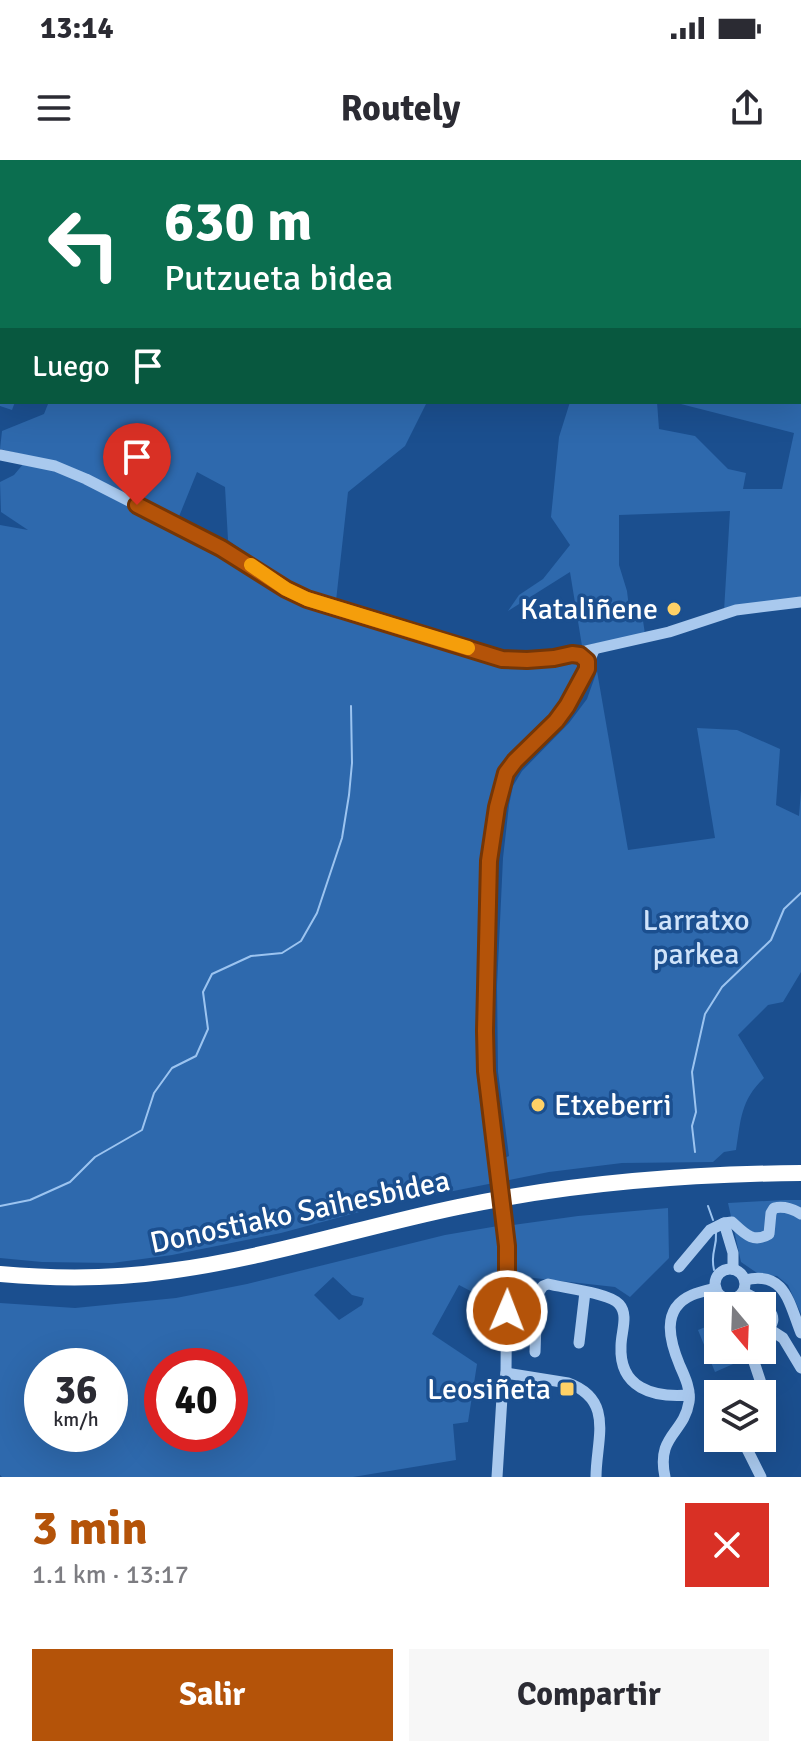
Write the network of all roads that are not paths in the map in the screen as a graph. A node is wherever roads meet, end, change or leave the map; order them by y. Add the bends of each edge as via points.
1 (0, 455) edge
2 (801, 602) edge
3 (594, 650) junction
4 (572, 654) junction
5 (588, 665) junction
6 (801, 1173) edge
7 (801, 1184) edge
8 (801, 1214) edge
9 (724, 1223) junction
10 (679, 1267) dead end
11 (733, 1269) junction
12 (0, 1274) edge
13 (0, 1284) edge
14 (716, 1288) junction
15 (585, 1292) junction
16 (718, 1292) edge
17 (741, 1292) edge
18 (742, 1292) edge
19 (801, 1333) edge
20 (776, 1335) edge
21 (579, 1343) dead end
22 (535, 1352) dead end
23 (801, 1368) edge
24 (506, 1373) junction
25 (689, 1395) junction
26 (748, 1452) edge
27 (497, 1477) edge
28 (596, 1477) edge
29 (667, 1477) edge
30 (761, 1477) edge

1 - 4 street via 55,466 86,479 307,599 502,659
2 - 3 street via 736,610
3 - 4 street
3 - 5 street
4 - 5 street via 584,657
5 - 24 street, bridge via 556,721 506,773 489,861 486,1071 507,1246
6 - 12 highway, Donostiako Saihesbidea via 683,1176 532,1193 167,1271 79,1277
7 - 13 highway, Donostiako Saihesbidea via 654,1189 515,1207 169,1282 79,1288
8 - 9 street via 774,1208 769,1234 754,1239 732,1222
9 - 10 street via 710,1230
9 - 11 street
11 - 14 street via 719,1274
11 - 17 street via 740,1273
14 - 16 street
14 - 25 street via 684,1300 672,1316 671,1341
15 - 21 street
15 - 22 street via 543,1286 537,1295
15 - 25 street via 611,1297 622,1308 621,1356 634,1384
18 - 19 street via 763,1278 781,1287
20 - 23 street
24 - 27 street
24 - 28 street via 568,1383 592,1398 600,1418
25 - 29 street via 687,1411 665,1446
26 - 30 street

